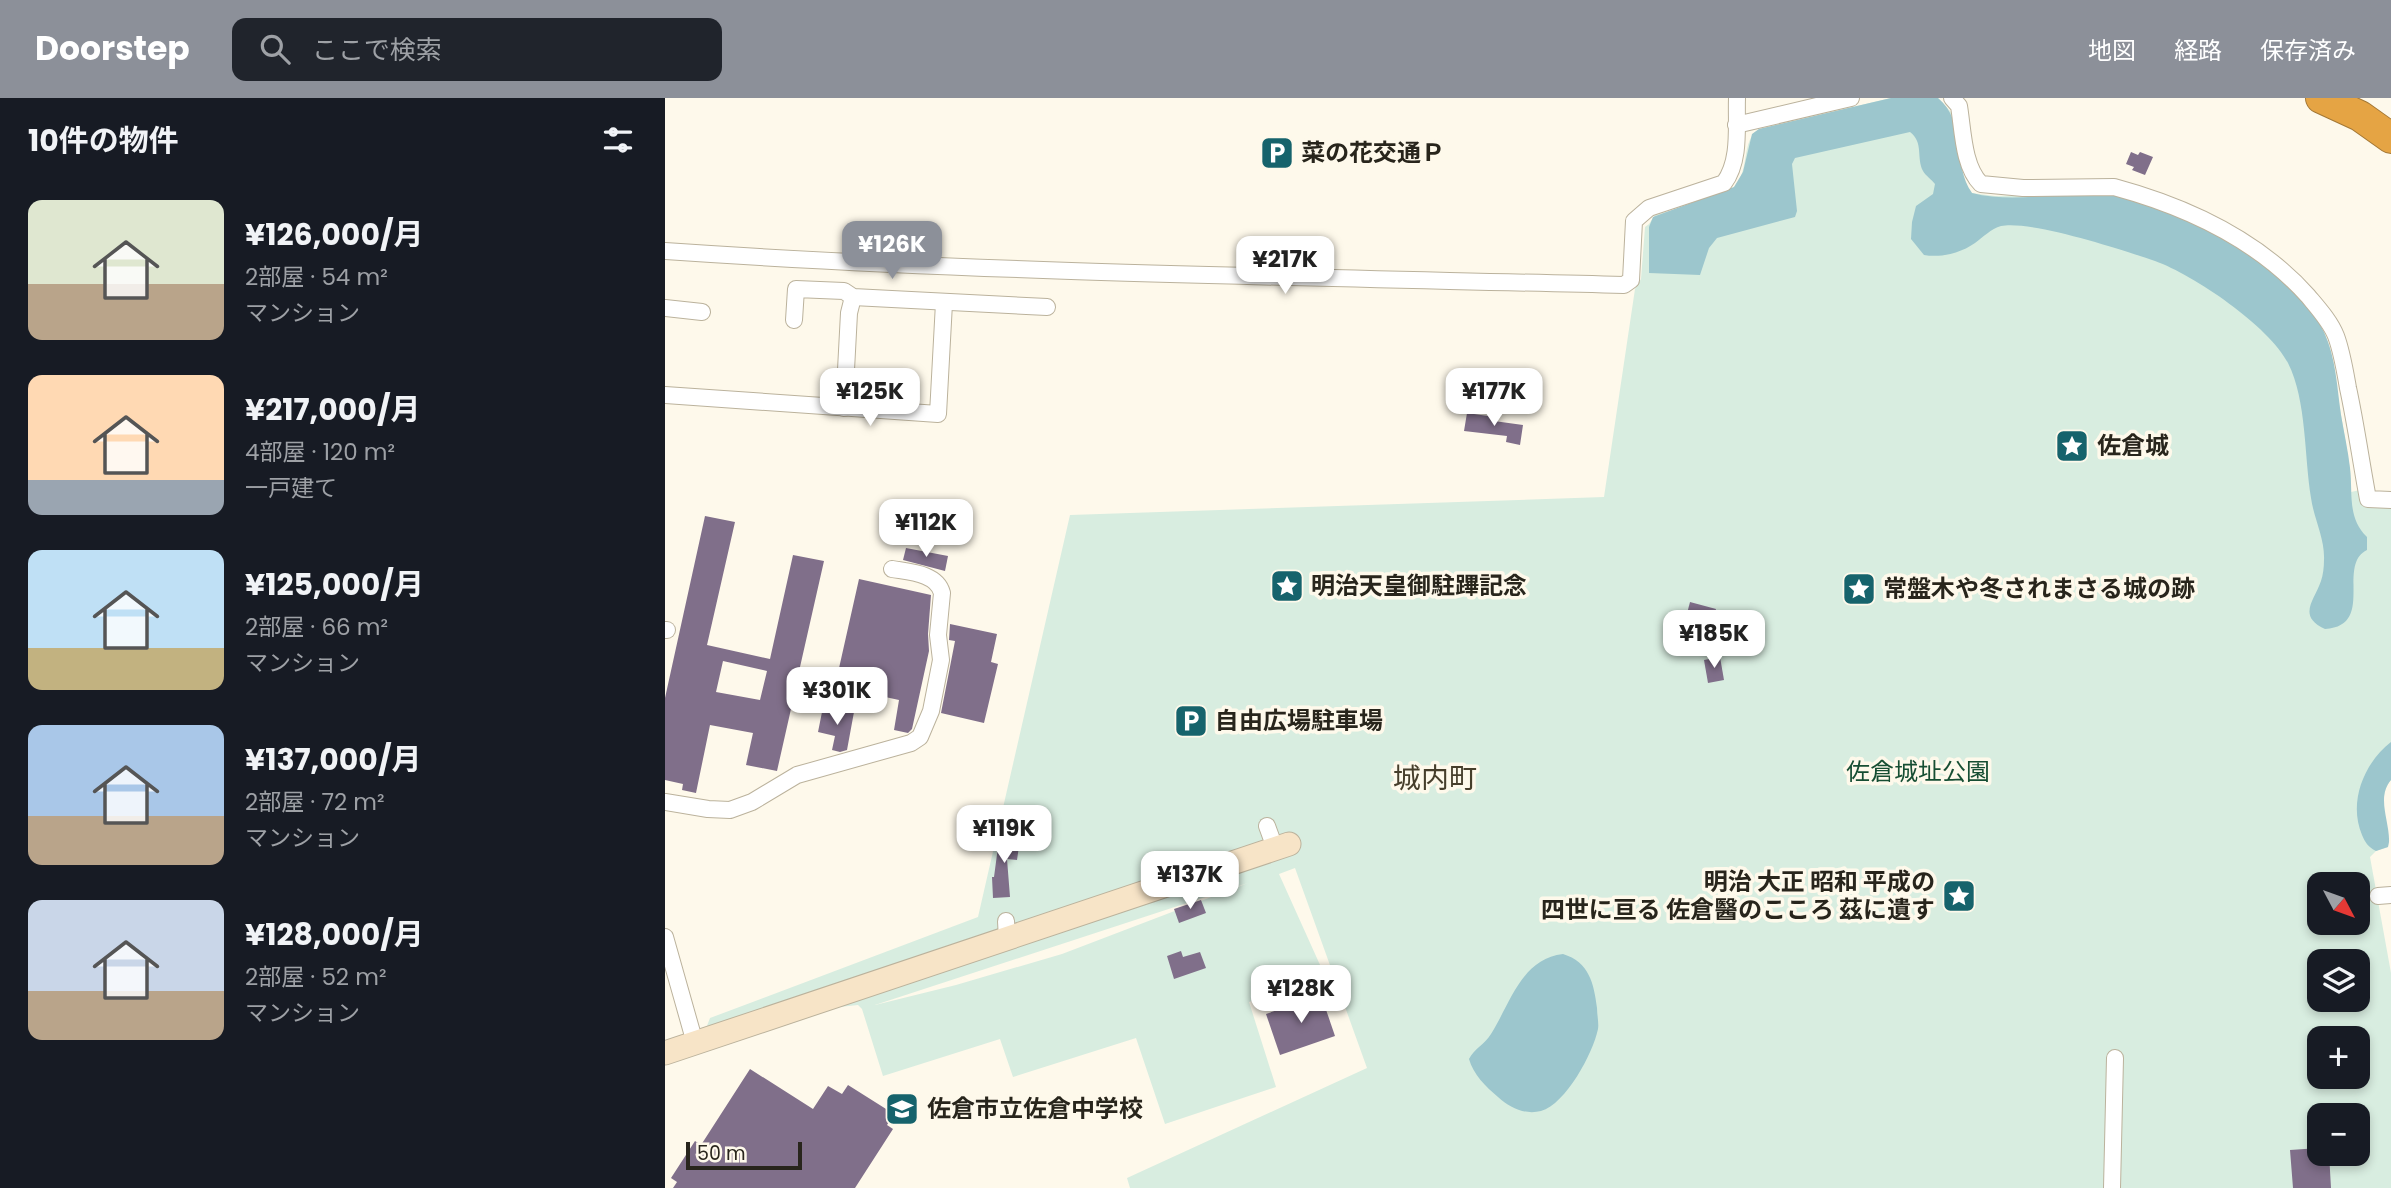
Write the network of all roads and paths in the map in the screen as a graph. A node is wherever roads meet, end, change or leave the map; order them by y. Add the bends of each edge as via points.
1 (1737, 98) edge
2 (1851, 98) edge
3 (1952, 98) edge
4 (2321, 98) edge
5 (1736, 125) junction
6 (2391, 138) edge
7 (665, 251) edge
8 (853, 297) junction
9 (944, 303) junction
10 (1047, 307) dead end
11 (665, 308) edge
12 (702, 312) dead end
13 (794, 320) dead end
14 (665, 395) edge
15 (844, 408) junction
16 (2391, 500) edge
17 (892, 569) dead end
18 (665, 803) edge
19 (1267, 826) dead end
20 (1282, 846) joint
21 (665, 937) edge
22 (695, 1043) junction
23 (665, 1053) edge
24 (2115, 1059) dead end
25 (2112, 1188) edge

1 - 5 street
2 - 5 street
3 - 16 street via 1959,106 1970,166 1981,184 2128,191 2216,225 2292,278 2336,335 2368,499
4 - 6 highway via 2360,116
5 - 7 street via 1735,162 1724,183 1649,208 1633,221 1631,280 1624,285 1267,277
8 - 9 street
8 - 13 street via 844,291 796,289
8 - 15 street
9 - 10 street
9 - 15 street via 938,414
11 - 12 street
14 - 15 street
17 - 18 street via 930,578 942,593 937,635 941,660 931,711 920,737 797,775 730,810
19 - 20 street
20 - 22 street via 1006,930
21 - 22 street
22 - 23 street
24 - 25 street

